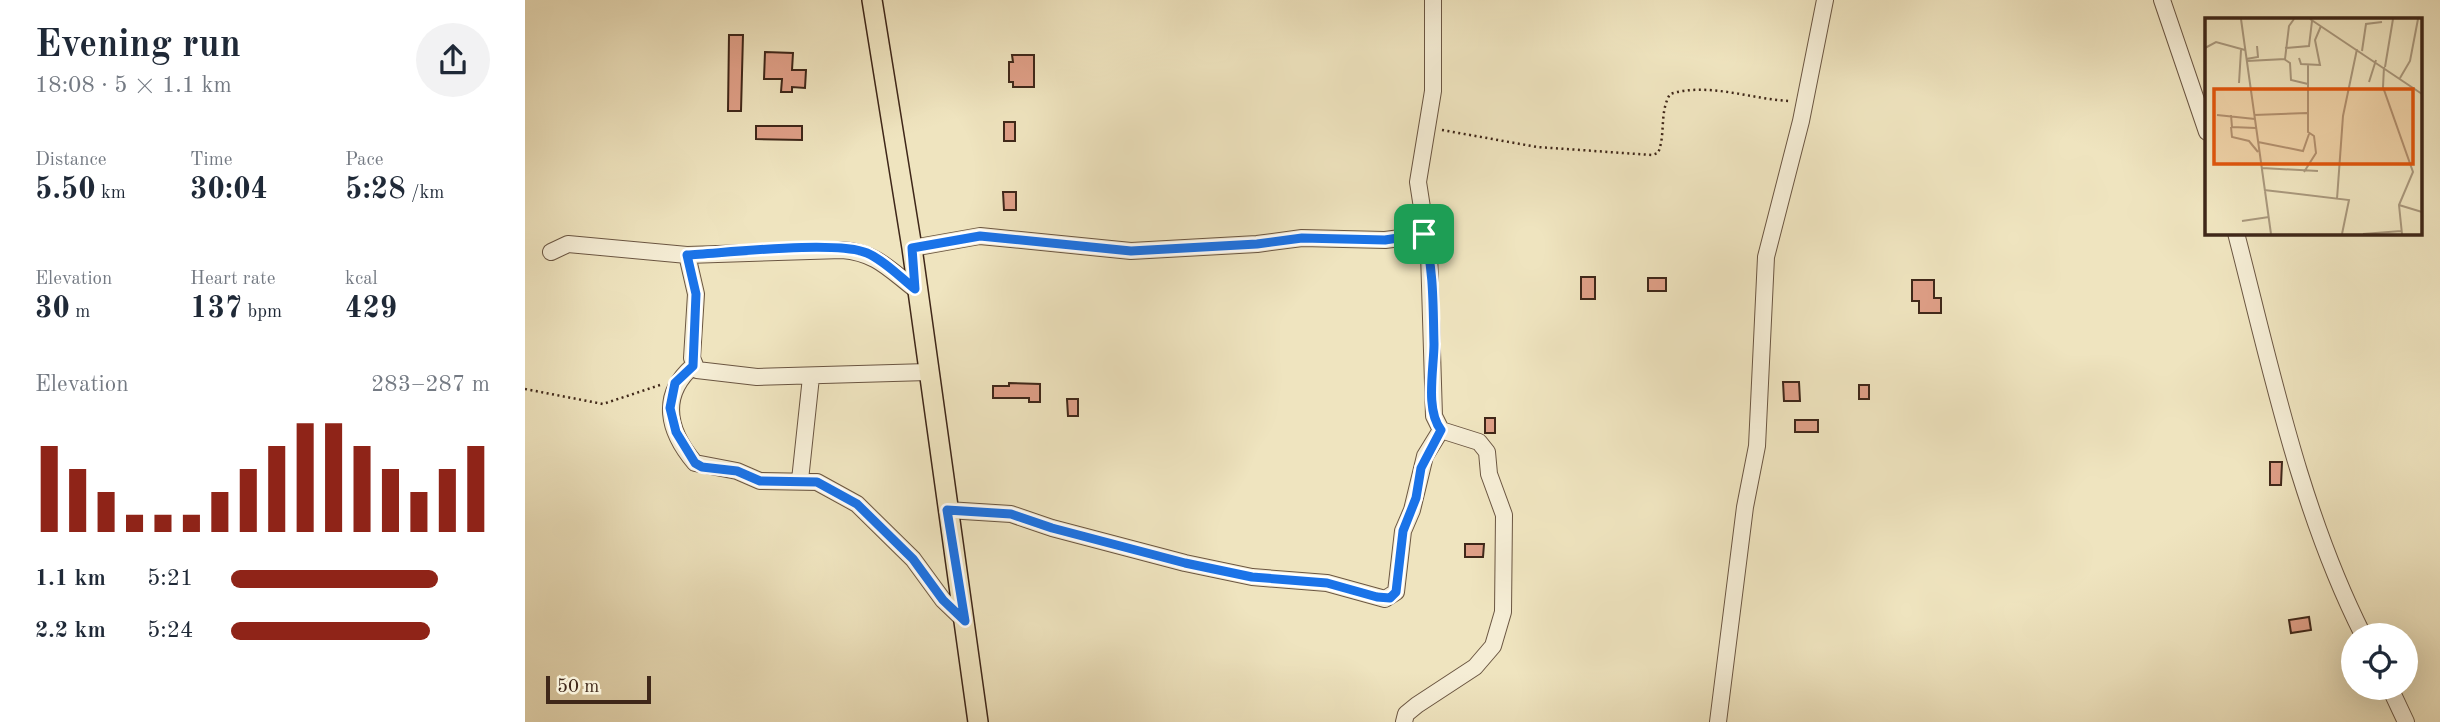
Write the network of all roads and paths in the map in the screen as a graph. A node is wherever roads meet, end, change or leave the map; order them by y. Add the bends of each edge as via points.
1 (872, 0) edge
2 (1433, 0) edge
3 (1825, 0) edge
4 (2162, 0) edge
5 (1805, 101) junction
6 (1430, 125) junction
7 (2205, 126) edge
8 (1424, 234) junction
9 (2236, 234) edge
10 (912, 248) junction
11 (551, 252) dead end
12 (687, 255) junction
13 (915, 289) junction
14 (693, 366) junction
15 (928, 372) junction
16 (811, 377) junction
17 (675, 383) junction
18 (525, 389) edge
19 (1441, 430) junction
20 (800, 480) junction
21 (947, 510) junction
22 (965, 621) junction
23 (2358, 623) edge
24 (2396, 700) edge
25 (978, 722) edge
26 (1403, 722) edge
27 (1718, 722) edge
28 (2406, 722) edge

1 - 10 main road
2 - 6 street
3 - 5 street
4 - 7 street
5 - 6 path via 1763,100 1706,90 1670,94 1663,109 1661,146 1652,155 1537,147 1459,135
5 - 27 street via 1766,257 1757,446
6 - 8 street via 1418,182
8 - 10 street via 1385,240 1302,238 1131,251 980,236
8 - 19 street via 1434,342 1434,416
9 - 23 street via 2322,544
10 - 13 main road
11 - 12 street via 568,244
12 - 13 street via 769,250 864,252
12 - 14 street via 696,294
13 - 15 main road
14 - 16 street via 704,373
14 - 17 street
15 - 16 street
15 - 21 main road
16 - 20 street
17 - 18 path via 603,404
17 - 20 street via 670,408 673,420 695,463 760,481
19 - 21 street via 1421,468 1403,531 1396,592 1390,598 1327,583 1252,577 1185,563 1011,514
19 - 26 street via 1479,442 1487,452 1490,478 1504,515 1503,612 1493,646 1475,667 1417,705
20 - 22 street via 817,482 857,504 913,559
21 - 22 main road
22 - 25 main road
24 - 28 street

